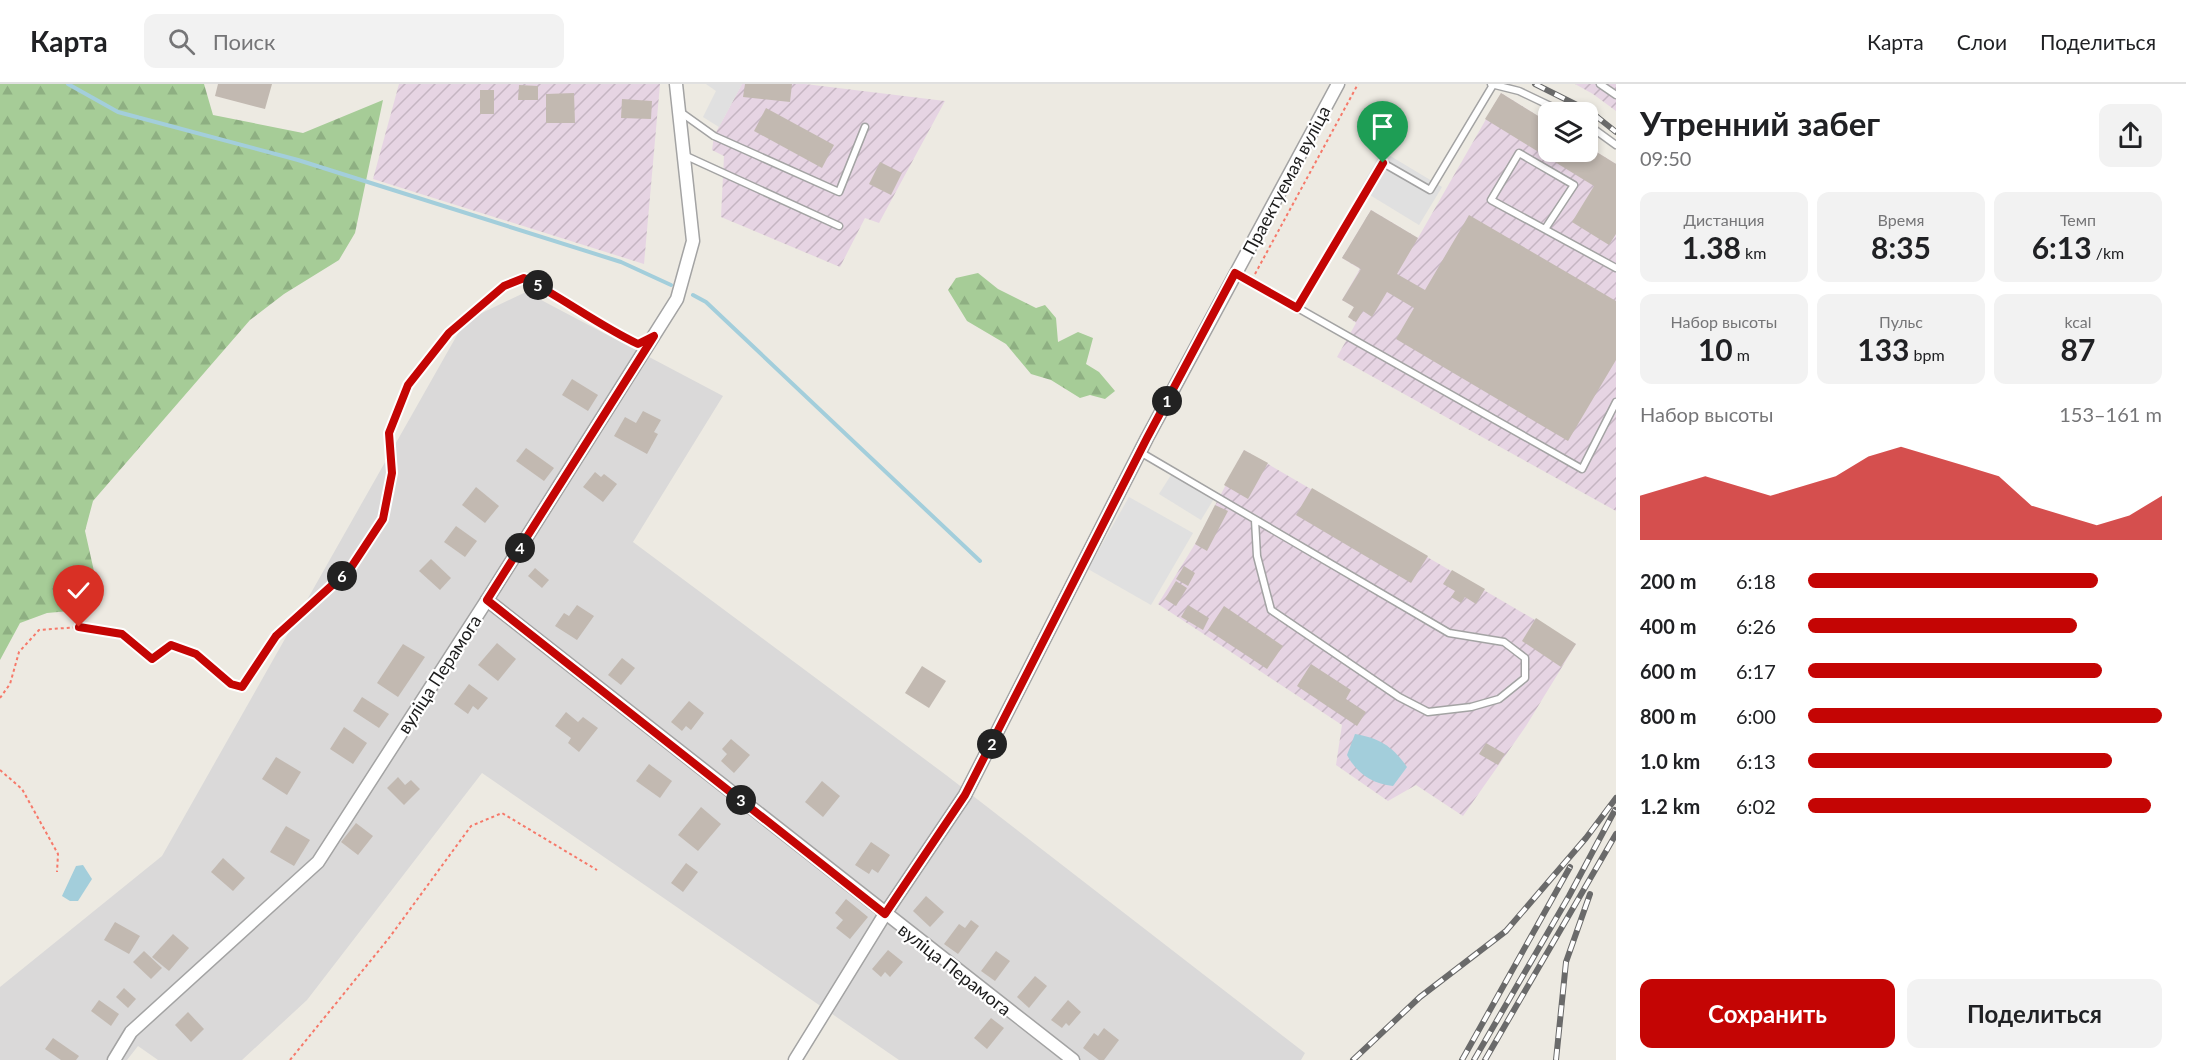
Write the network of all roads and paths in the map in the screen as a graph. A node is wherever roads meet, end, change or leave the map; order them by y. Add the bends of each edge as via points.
1 (676, 84) edge
2 (1338, 84) edge
3 (1358, 84) edge
4 (1492, 84) edge
5 (1600, 84) edge
6 (1616, 95) edge
7 (1542, 102) edge
8 (679, 111) junction
9 (865, 127) dead end
10 (1598, 132) edge
11 (1616, 145) edge
12 (684, 155) junction
13 (838, 226) dead end
14 (1545, 229) junction
15 (1616, 268) edge
16 (1235, 273) junction
17 (1251, 282) junction
18 (1297, 308) junction
19 (654, 336) junction
20 (1616, 402) edge
21 (1140, 452) junction
22 (1255, 520) junction
23 (487, 600) junction
24 (0, 698) edge
25 (0, 770) edge
26 (597, 870) dead end
27 (57, 872) dead end
28 (885, 914) junction
29 (114, 1060) edge
30 (290, 1060) edge
31 (795, 1060) edge
32 (1073, 1060) edge

1 - 8 street
2 - 16 street, Праектуемая вуліца
3 - 17 path
4 - 7 lane
4 - 18 lane via 1430,190 1383,163
5 - 6 lane
8 - 9 lane via 714,136 839,192
8 - 12 street
10 - 11 lane
12 - 13 lane
12 - 19 street via 693,241 677,299
14 - 14 lane via 1491,200 1519,153 1574,185
14 - 15 lane
16 - 17 lane
16 - 21 street, Праектуемая вуліца
17 - 18 lane
18 - 20 lane via 1582,469
19 - 23 street
19 - 24 path via 638,344 603,328 555,294 524,278 504,286 449,333 408,385 389,433 392,473 383,519 350,569 276,636 242,687 231,684 196,654 171,645 152,659 122,634 79,627 39,630 19,652 10,684
21 - 22 lane
21 - 28 street, Праектуемая вуліца via 965,795
22 - 22 lane via 1449,633 1504,642 1525,658 1525,678 1498,699 1471,707 1428,712 1399,698 1271,610 1257,556
23 - 28 street, вуліца Перамога
23 - 29 street, вуліца Перамога via 318,862 131,1032
25 - 27 path via 22,789 58,854
26 - 30 path via 502,813 471,826 389,938
28 - 31 street, Праектуемая вуліца
28 - 32 street, вуліца Перамога

